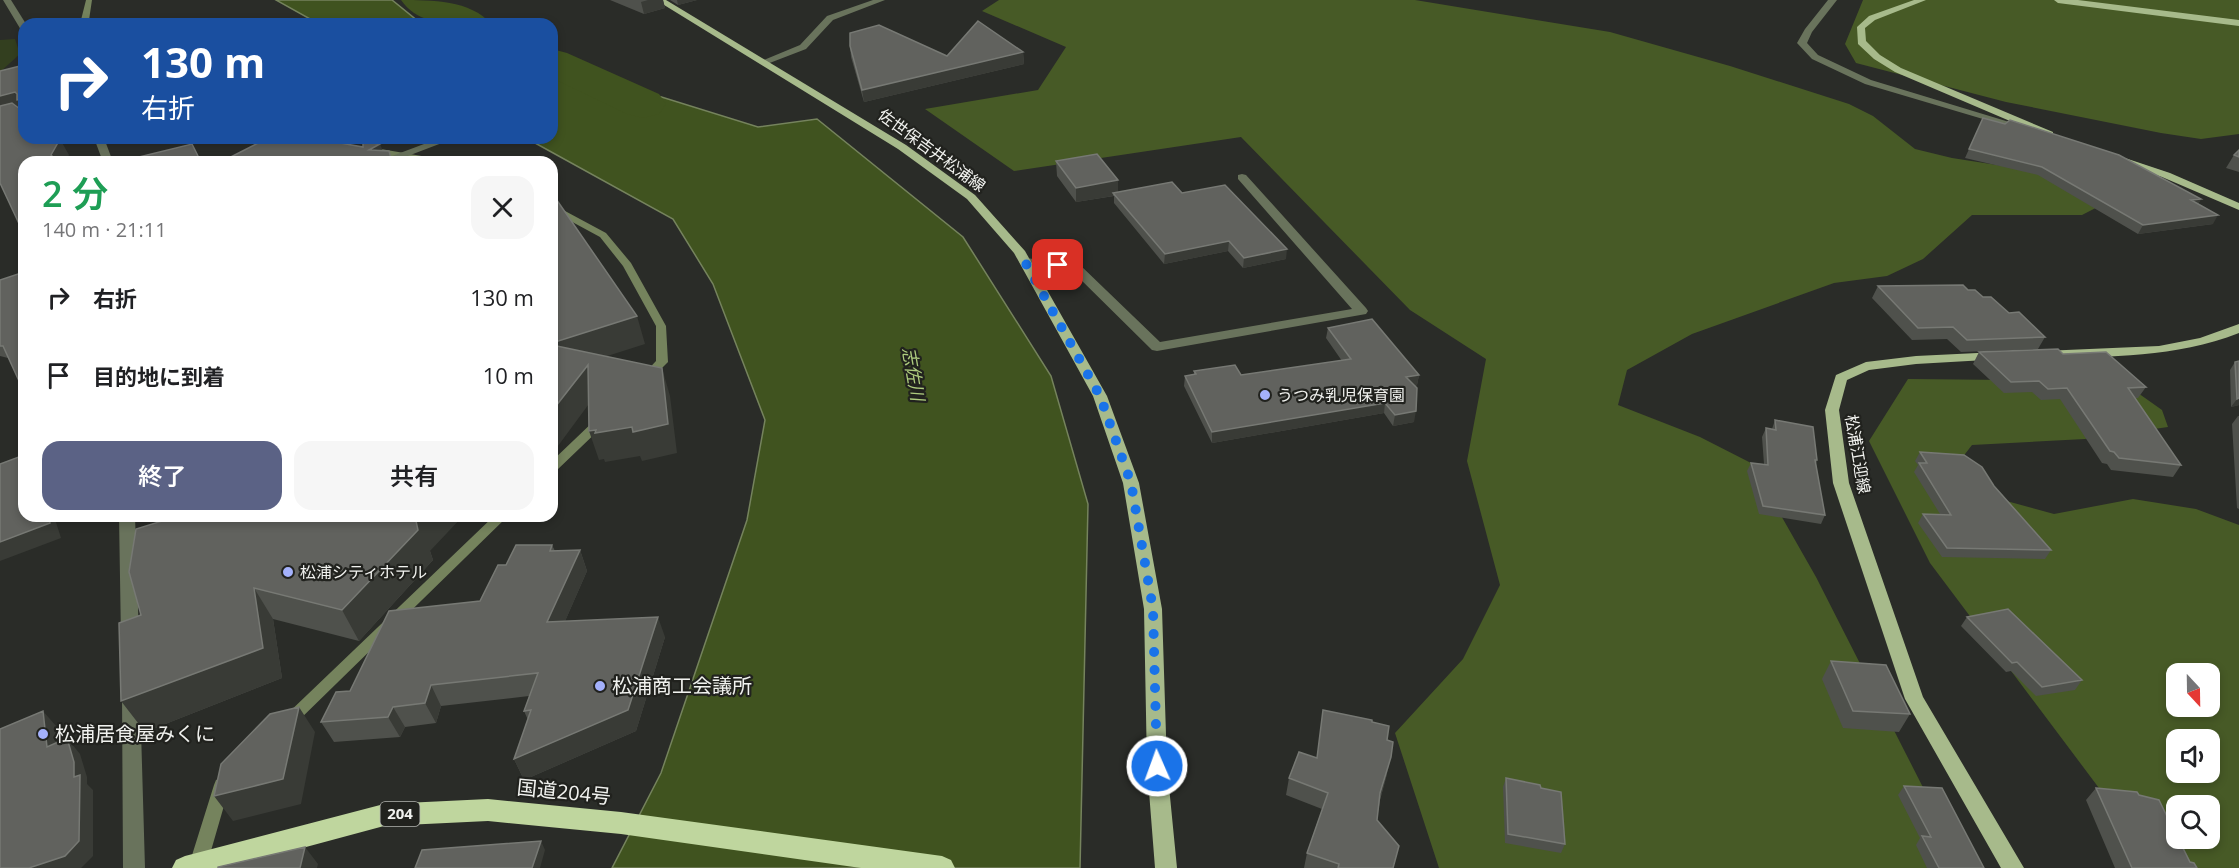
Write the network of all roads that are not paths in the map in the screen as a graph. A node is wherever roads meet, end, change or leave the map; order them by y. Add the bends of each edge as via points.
1 (7, 0) edge
2 (660, 0) edge
3 (881, 0) edge
4 (1833, 0) edge
5 (1922, 0) edge
6 (2058, 0) edge
7 (18, 18) edge
8 (2239, 23) edge
9 (764, 62) junction
10 (2055, 137) joint
11 (435, 144) edge
12 (400, 156) edge
13 (2110, 156) edge
14 (1242, 177) dead end
15 (2239, 207) edge
16 (1025, 262) junction
17 (2239, 328) edge
18 (2032, 355) edge
19 (2009, 356) edge
20 (127, 522) edge
21 (130, 657) edge
22 (130, 680) edge
23 (134, 868) edge
24 (185, 868) edge
25 (942, 868) edge
26 (1166, 868) edge
27 (2013, 868) edge

1 - 7 street
2 - 9 main road, 佐世保吉井松浦線
3 - 9 street via 830,18 803,47
4 - 10 street via 1802,43 1815,57 1868,82
5 - 10 main road via 1872,18 1861,27 1861,42 1898,70
6 - 8 main road
9 - 16 main road, 佐世保吉井松浦線 via 902,147 971,197 1019,250
11 - 12 street
13 - 15 main road
14 - 16 street via 1361,310 1157,347 1075,267
16 - 26 main road, 佐世保吉井松浦線 via 1100,396 1131,483 1153,609 1157,766
17 - 18 main road via 2203,342 2159,350
19 - 27 main road, 松浦江迎線 via 1866,366 1841,378 1832,410 1842,483 1914,699
20 - 21 street
22 - 23 street
24 - 25 highway, 国道204号 / 204 via 384,815 488,810 621,823

